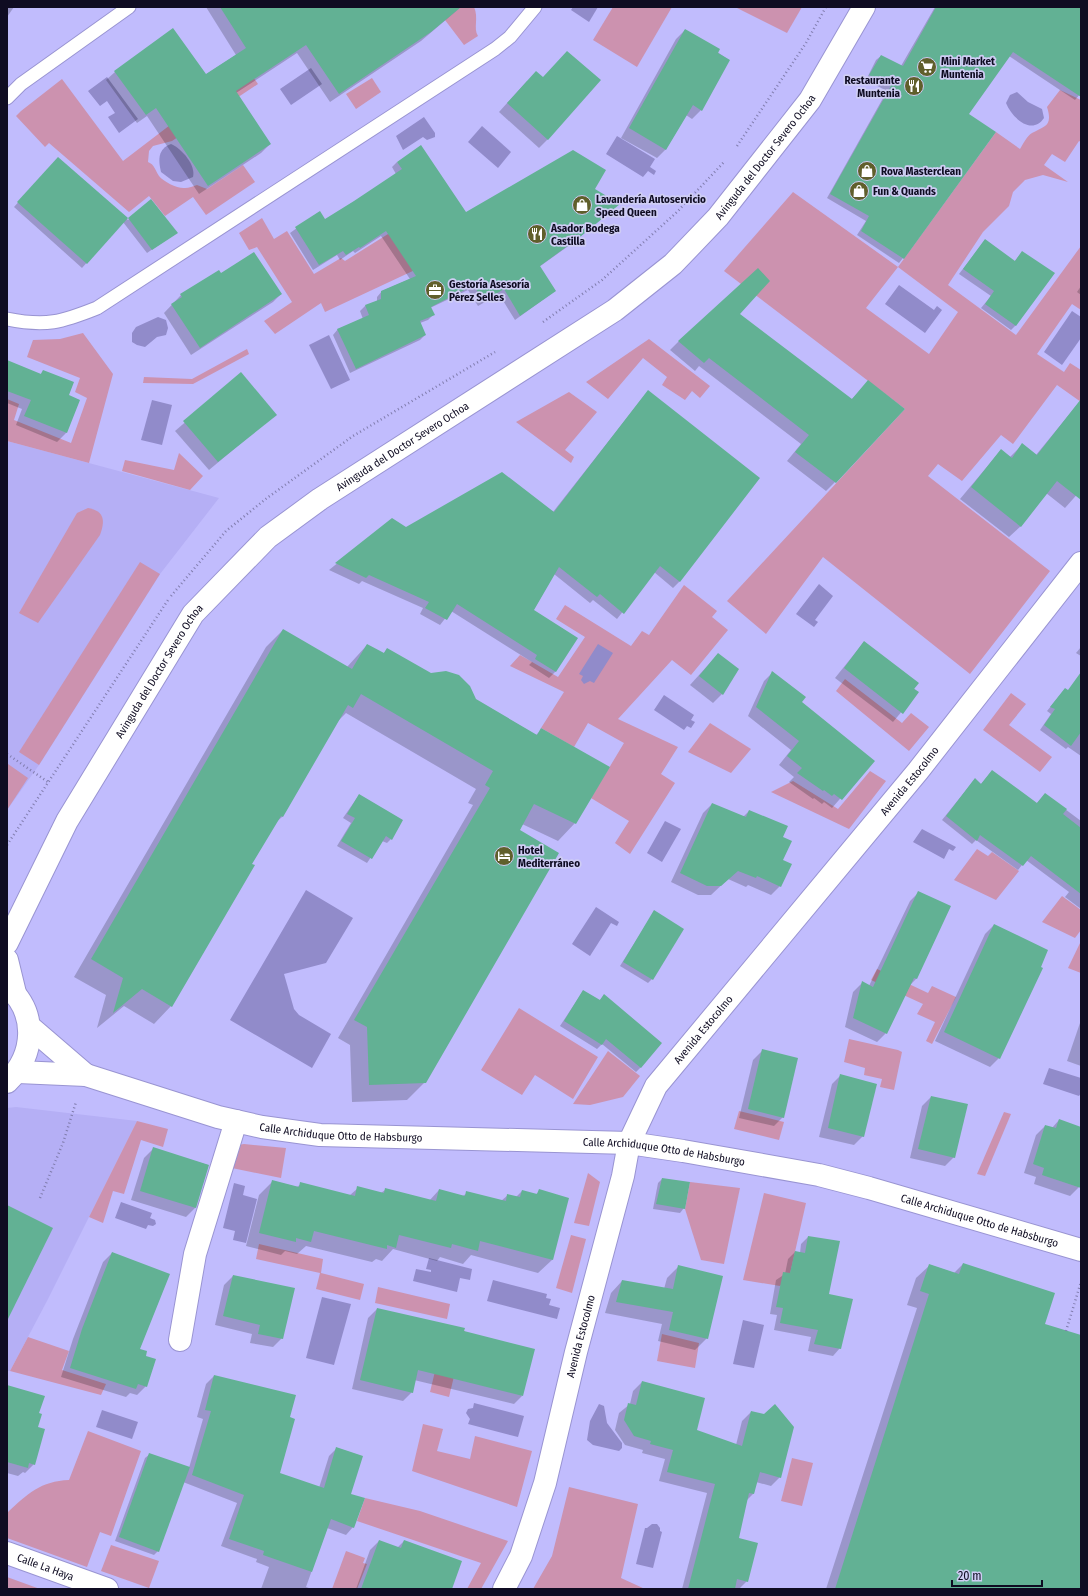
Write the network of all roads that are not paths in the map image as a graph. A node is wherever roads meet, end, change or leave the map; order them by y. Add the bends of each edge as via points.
1 (129, 7) edge
2 (535, 7) edge
3 (864, 7) edge
4 (7, 98) edge
5 (7, 319) edge
6 (1081, 563) edge
7 (7, 943) edge
8 (7, 960) edge
9 (11, 990) edge
10 (29, 1026) junction
11 (86, 1075) junction
12 (12, 1077) edge
13 (236, 1121) junction
14 (629, 1143) junction
15 (1081, 1250) edge
16 (180, 1340) dead end
17 (7, 1553) edge
18 (107, 1589) edge
19 (504, 1589) edge

1 - 4 lane via 20,84
2 - 5 lane via 510,37 495,49 97,308 71,319 48,324 28,324
3 - 7 street, Avinguda del Doctor Severo Ochoa via 810,100 718,217 673,264 615,310 320,499 268,537 193,614 67,821
6 - 14 street, Avenida Estocolmo via 918,771 656,1086
8 - 9 street
9 - 10 street via 25,1011
10 - 11 street
10 - 12 street via 27,1053
11 - 12 street
11 - 13 street, Calle Archiduque Otto de Habsburgo
13 - 14 street, Calle Archiduque Otto de Habsburgo via 320,1135
13 - 16 street via 195,1254
14 - 15 street, Calle Archiduque Otto de Habsburgo via 819,1175
14 - 19 street, Avenida Estocolmo via 623,1176 576,1352 545,1483 521,1556
17 - 18 street, Calle La Haya

